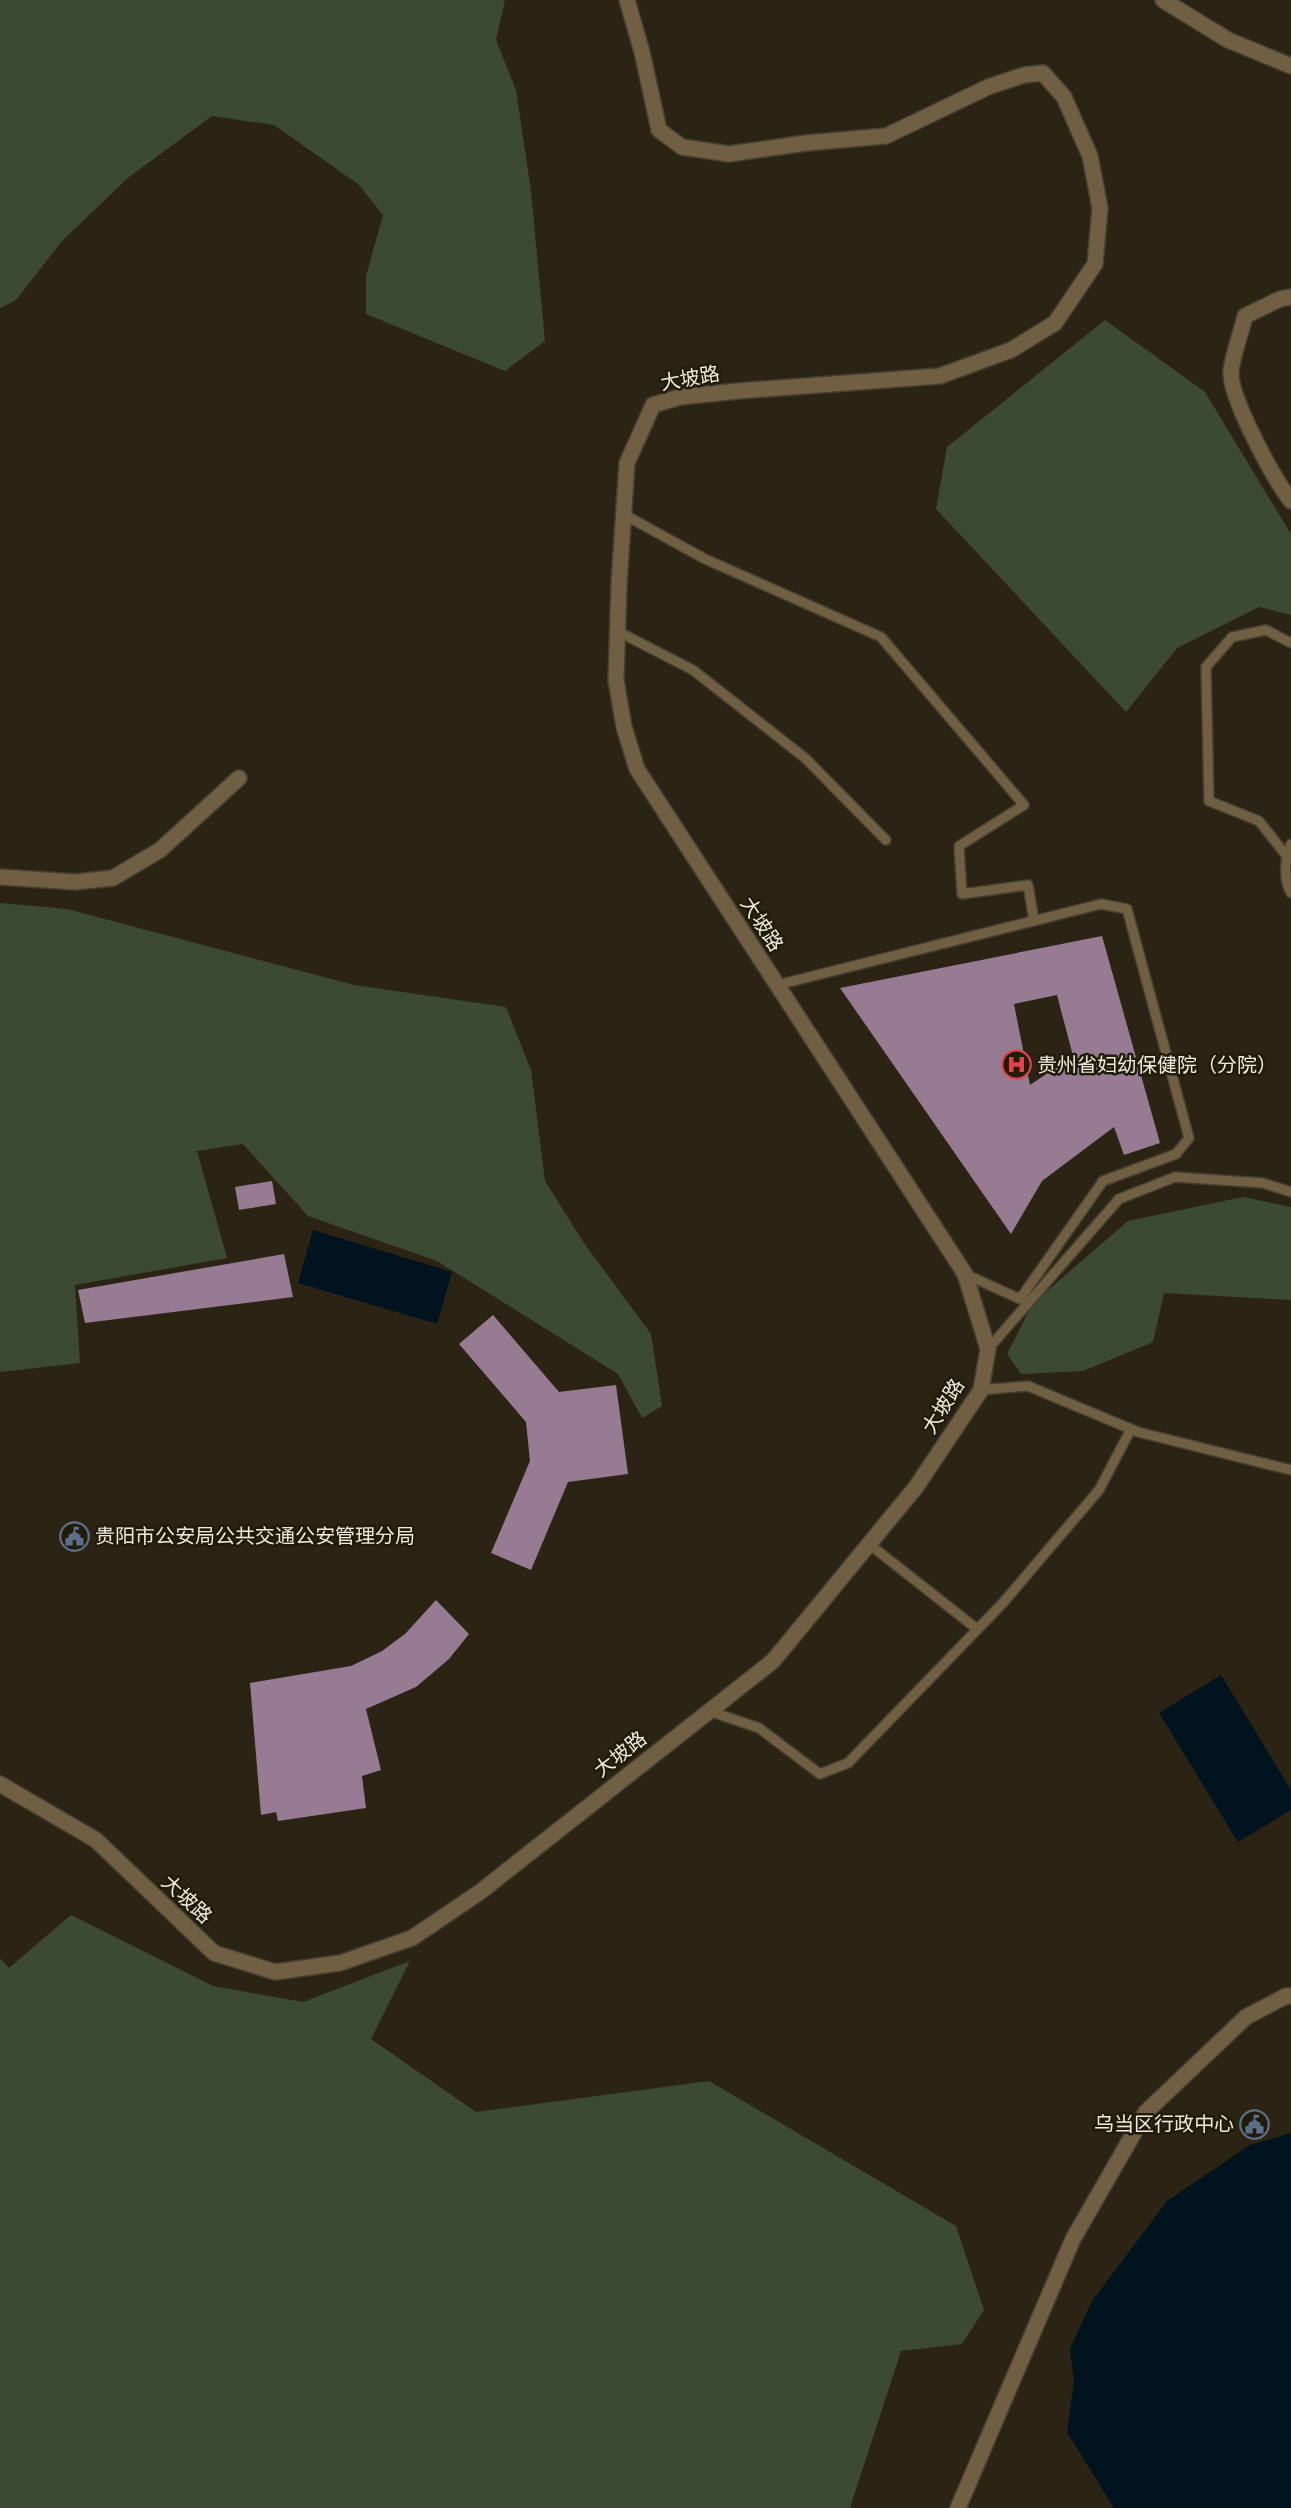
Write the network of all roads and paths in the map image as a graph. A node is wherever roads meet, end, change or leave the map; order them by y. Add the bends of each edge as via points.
1 (627, 0) edge
2 (1163, 0) edge
3 (1291, 66) edge
4 (1291, 297) edge
5 (1291, 501) edge
6 (623, 514) junction
7 (617, 631) junction
8 (1291, 643) edge
9 (239, 778) dead end
10 (886, 840) dead end
11 (1291, 844) edge
12 (1286, 855) junction
13 (0, 877) edge
14 (1291, 893) edge
15 (1034, 921) junction
16 (777, 985) junction
17 (1291, 1192) edge
18 (965, 1274) junction
19 (988, 1349) junction
20 (981, 1390) junction
21 (1131, 1429) junction
22 (1291, 1470) edge
23 (869, 1544) junction
24 (977, 1629) junction
25 (709, 1711) junction
26 (0, 1784) edge
27 (1291, 1996) edge
28 (958, 2508) edge

1 - 6 street, 大坡路 via 659,130 682,147 729,154 886,136 988,87 1043,73 1064,97 1090,156 1100,208 1095,264 1055,323 1011,350 940,376 738,391 680,397 653,405 627,463
2 - 3 street via 1228,40
4 - 5 street via 1245,316 1231,372 1242,412 1275,481
6 - 7 street, 大坡路
6 - 15 lane via 705,559 881,637 1024,805 959,846 962,894 1028,885
7 - 10 lane via 693,670 805,758
7 - 16 street, 大坡路 via 615,680 637,769
8 - 12 lane via 1266,630 1232,637 1206,667 1209,801 1259,821
9 - 13 street via 160,850 113,879 75,882
11 - 12 lane
12 - 14 lane
15 - 16 lane
15 - 18 lane via 1101,904 1127,909 1189,1138 1176,1154 1103,1181 1020,1299
16 - 18 street, 大坡路
17 - 19 lane via 1263,1183 1175,1177 1119,1199
18 - 19 street, 大坡路
19 - 20 street, 大坡路
20 - 21 lane via 1028,1386
20 - 23 street, 大坡路 via 916,1487
21 - 22 lane
21 - 24 lane via 1099,1490
23 - 24 lane
23 - 25 street, 大坡路 via 773,1661
24 - 25 lane via 848,1763 820,1774 759,1728
25 - 26 street, 大坡路 via 480,1892 412,1938 340,1963 275,1972 214,1953 96,1840
27 - 28 street via 1246,2017 1146,2112 1073,2239

